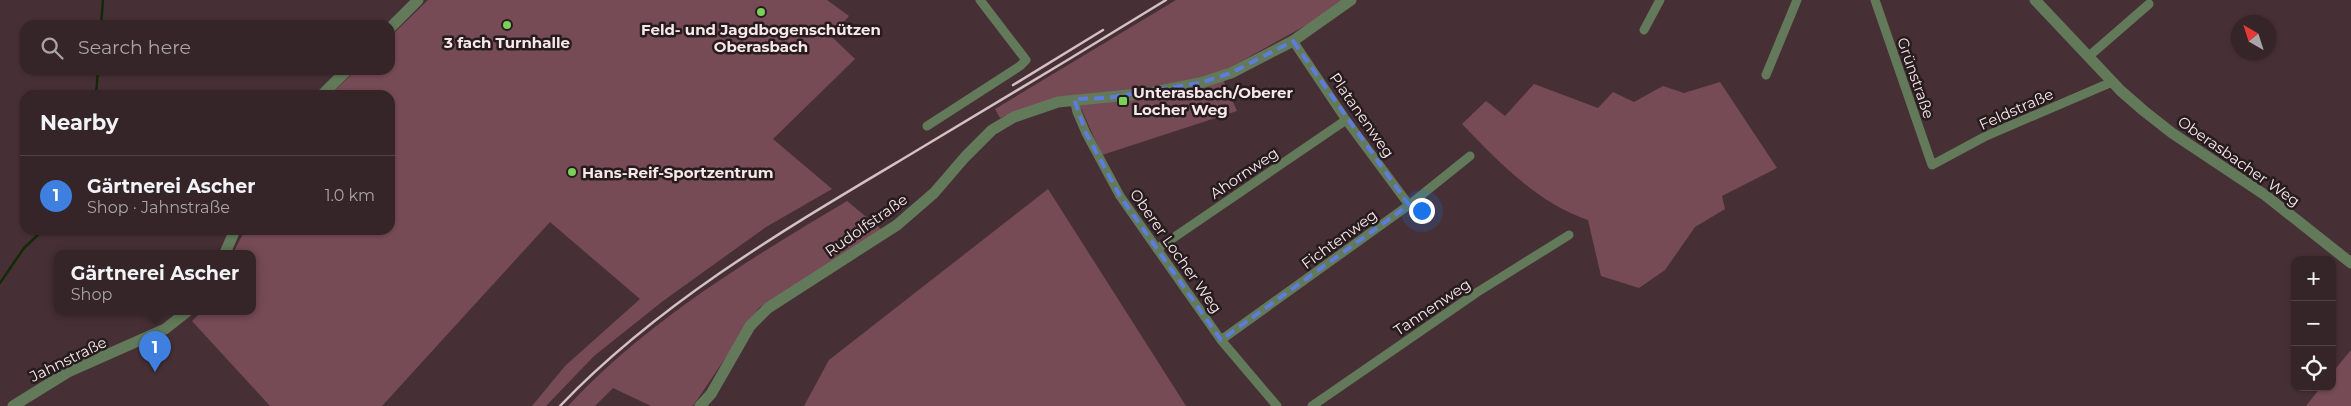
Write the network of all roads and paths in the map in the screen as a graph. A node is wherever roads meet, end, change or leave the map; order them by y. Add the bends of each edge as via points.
1 (418, 0) edge
2 (1351, 0) edge
3 (1660, 0) edge
4 (1797, 0) edge
5 (1875, 0) edge
6 (2035, 0) edge
7 (983, 1) edge
8 (2150, 4) dead end
9 (395, 23) edge
10 (1644, 30) dead end
11 (1293, 41) junction
12 (2088, 57) junction
13 (342, 75) edge
14 (1766, 75) dead end
15 (2112, 82) junction
16 (327, 90) edge
17 (1074, 99) junction
18 (1346, 120) junction
19 (928, 126) dead end
20 (1470, 156) dead end
21 (1932, 164) joint
22 (1409, 205) junction
23 (233, 235) edge
24 (1569, 235) dead end
25 (1157, 248) junction
26 (226, 250) edge
27 (2351, 263) edge
28 (183, 315) edge
29 (1221, 340) junction
30 (13, 406) edge
31 (700, 406) edge
32 (1277, 406) edge
33 (1312, 406) edge

1 - 9 street
2 - 11 street, Rudolfstraße
3 - 10 street
4 - 14 street
5 - 21 street, Grünstraße
6 - 12 street, Oberasbacher Weg
7 - 19 street via 1026,60
8 - 12 street
11 - 17 street, Rudolfstraße via 1231,73 1200,83 1149,93
11 - 18 street, Platanenweg
12 - 15 street, Oberasbacher Weg
13 - 16 street
15 - 21 street, Feldstraße via 1986,136
15 - 27 street, Oberasbacher Weg via 2172,133 2265,195
17 - 25 street, Oberer Locher Weg via 1083,126 1120,196
17 - 31 street, Rudolfstraße via 1014,117 992,130 934,193 897,225 768,308 750,326 711,394
18 - 22 street, Platanenweg
18 - 25 street, Ahornweg
20 - 22 street, Fichtenweg
22 - 29 street, Fichtenweg
23 - 26 street
24 - 33 street, Tannenweg via 1476,293
25 - 29 street, Oberer Locher Weg
28 - 30 street, Jahnstraße via 165,329 68,372
29 - 32 street, Oberer Locher Weg

